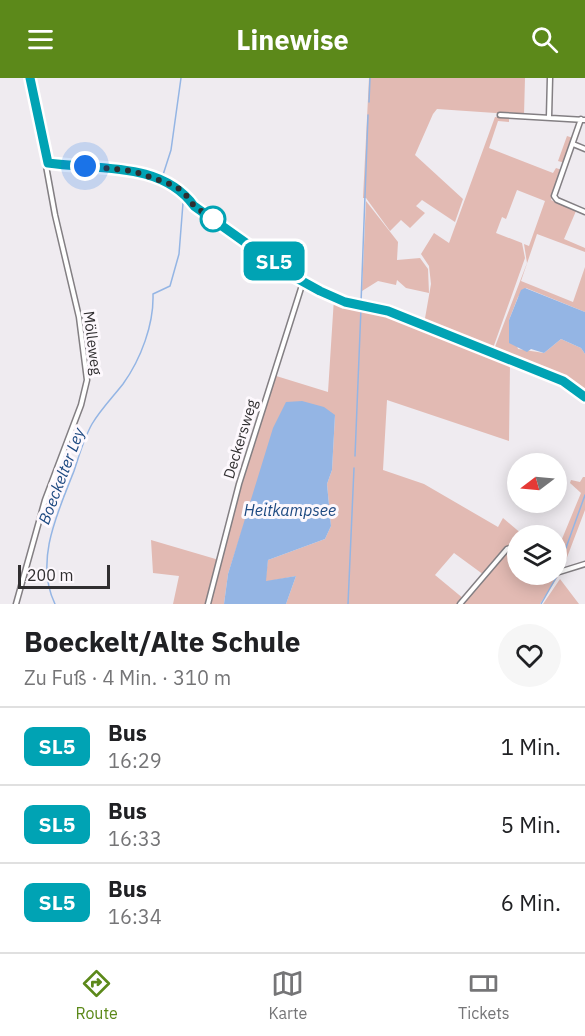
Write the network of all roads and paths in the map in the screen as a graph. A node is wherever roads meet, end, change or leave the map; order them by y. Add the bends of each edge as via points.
1 (30, 78) edge
2 (550, 78) edge
3 (500, 115) dead end
4 (549, 117) junction
5 (583, 119) edge
6 (573, 144) junction
7 (585, 149) edge
8 (48, 163) junction
9 (585, 212) edge
10 (303, 282) junction
11 (585, 398) edge
12 (507, 549) edge
13 (585, 564) edge
14 (567, 570) edge
15 (16, 604) edge
16 (208, 604) edge
17 (460, 604) edge

1 - 8 street, Mölleweg
2 - 4 street
3 - 4 street
4 - 5 street
5 - 6 street
6 - 7 street
6 - 9 street via 554,196
8 - 10 street via 133,171 170,184 183,191 194,206
8 - 15 street, Mölleweg via 55,215 79,317 87,380 45,501
10 - 11 street via 345,302 388,311 563,381
10 - 16 street, Deckersweg via 242,472
12 - 17 street
13 - 14 street

